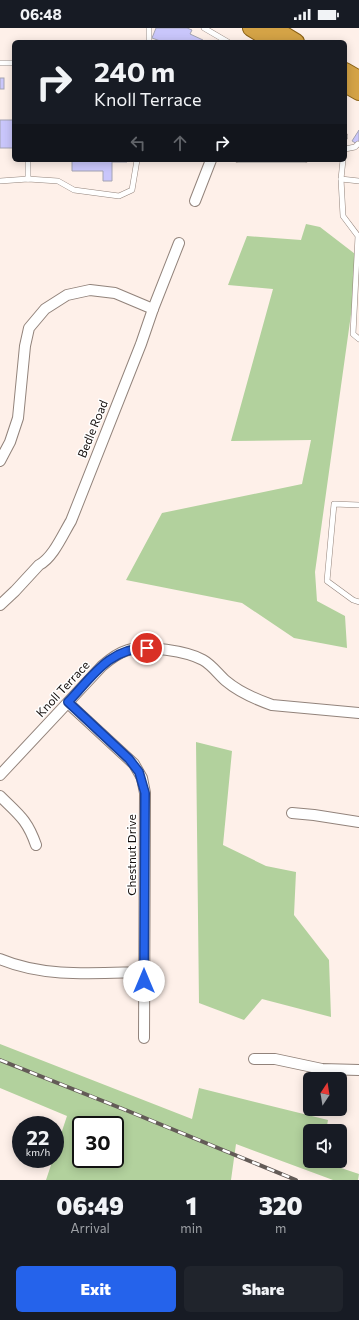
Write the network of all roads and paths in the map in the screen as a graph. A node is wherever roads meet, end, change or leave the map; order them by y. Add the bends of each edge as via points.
1 (149, 28) edge
2 (204, 28) edge
3 (264, 35) edge
4 (149, 40) edge
5 (225, 40) edge
6 (287, 40) edge
7 (0, 62) edge
8 (12, 62) edge
9 (347, 75) edge
10 (353, 87) edge
11 (358, 144) dead end
12 (347, 149) edge
13 (28, 162) edge
14 (137, 162) edge
15 (210, 162) edge
16 (343, 162) edge
17 (28, 179) junction
18 (342, 179) junction
19 (359, 180) edge
20 (0, 181) edge
21 (195, 201) dead end
22 (179, 243) dead end
23 (358, 249) edge
24 (358, 274) edge
25 (153, 309) junction
26 (359, 339) edge
27 (0, 461) edge
28 (359, 505) edge
29 (359, 602) edge
30 (0, 605) edge
31 (68, 702) junction
32 (359, 713) edge
33 (0, 775) edge
34 (0, 796) edge
35 (292, 813) dead end
36 (359, 822) edge
37 (36, 844) dead end
38 (0, 959) edge
39 (144, 972) junction
40 (144, 1038) dead end
41 (254, 1059) dead end
42 (359, 1070) edge

1 - 4 lane
2 - 5 lane
3 - 6 highway
7 - 8 lane
9 - 10 highway
11 - 12 lane
13 - 17 lane
14 - 17 lane via 132,190 119,196 74,190 58,181
15 - 21 street
16 - 18 lane
17 - 20 lane
18 - 19 lane
18 - 23 lane via 343,216 358,236
22 - 25 street, Bedle Road
23 - 24 lane
24 - 26 lane via 353,334
25 - 27 street via 115,293 90,290 67,295 45,310 29,328 18,418
25 - 30 street, Bedle Road via 67,528 44,563 39,565
28 - 29 lane via 334,504 327,581
31 - 32 street, Knoll Terrace via 111,658 128,650 147,648 197,657 210,665 236,689 272,705
31 - 33 street, Knoll Terrace
31 - 39 street, Chestnut Drive via 129,759 142,778 145,793
34 - 37 street via 24,820
35 - 36 street
38 - 39 street via 20,967 53,972
39 - 40 street, Chestnut Drive
41 - 42 street via 275,1059 322,1069

